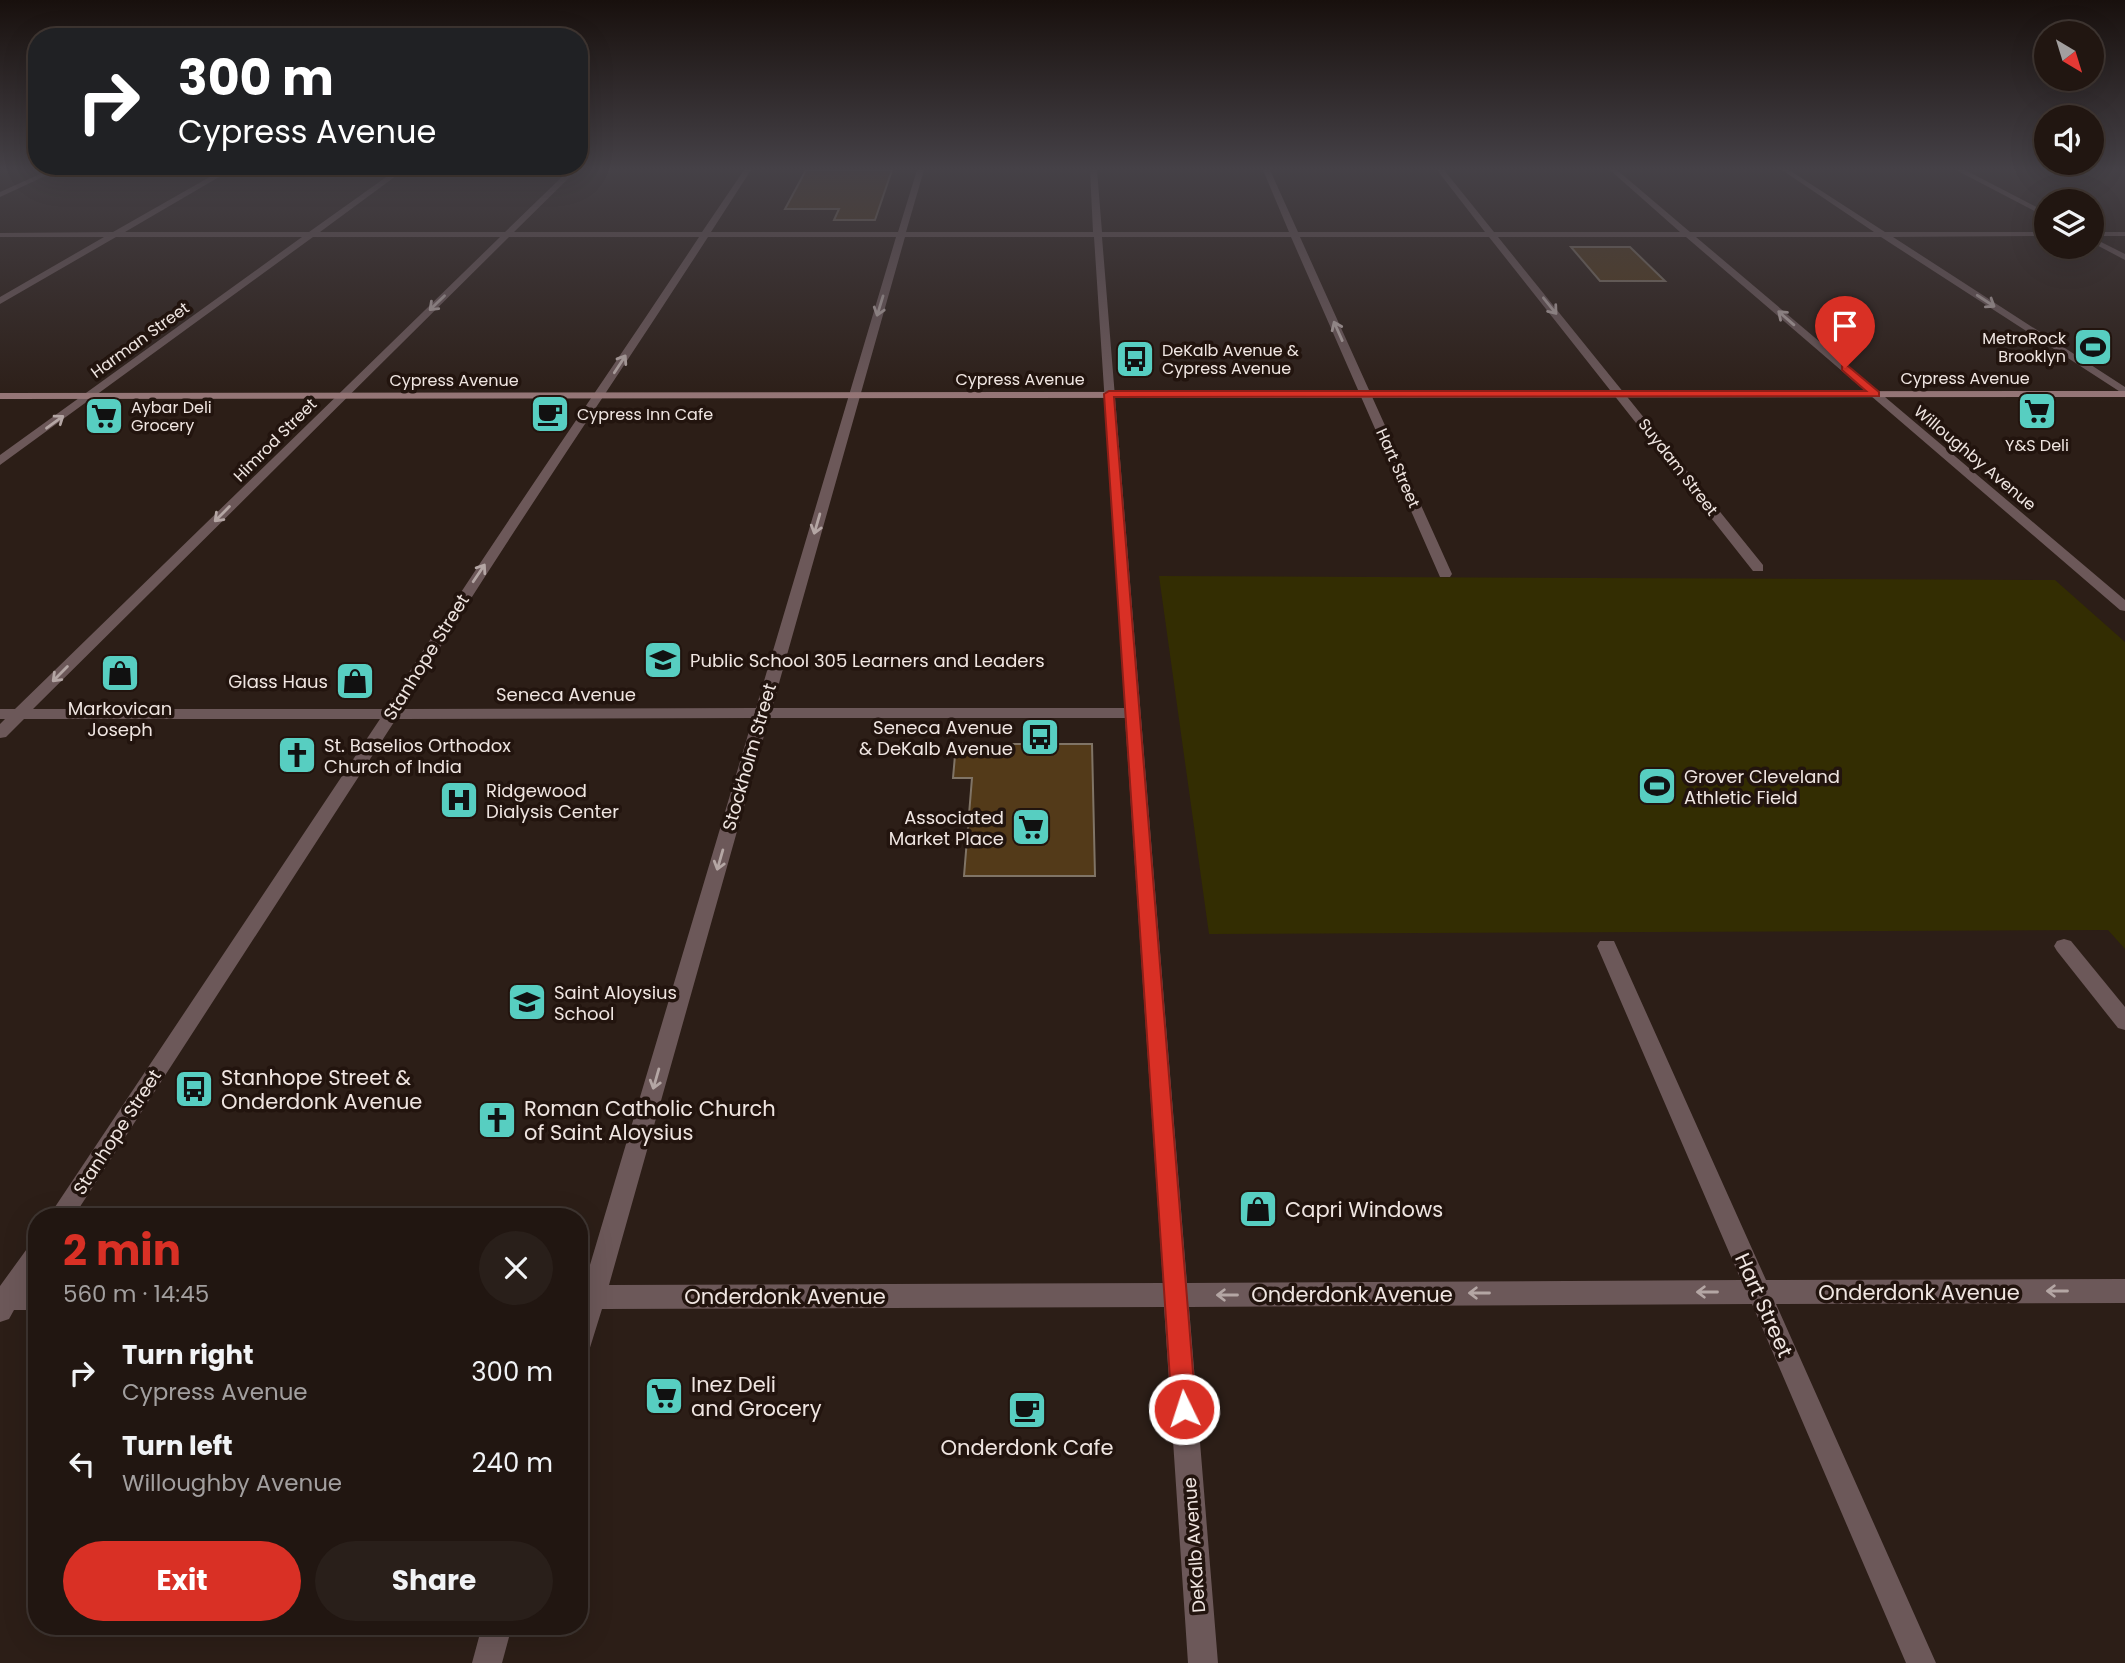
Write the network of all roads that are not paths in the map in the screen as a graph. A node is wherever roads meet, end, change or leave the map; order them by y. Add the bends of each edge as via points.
1 (91, 248) edge
2 (293, 248) edge
3 (494, 248) edge
4 (696, 248) edge
5 (897, 248) edge
6 (1099, 248) edge
7 (1301, 248) edge
8 (1503, 248) edge
9 (1704, 248) edge
10 (1906, 248) edge
11 (2107, 248) edge
12 (2125, 257) edge
13 (0, 301) edge
14 (2125, 393) edge
15 (1109, 394) junction
16 (1365, 394) junction
17 (1622, 394) junction
18 (1875, 394) junction
19 (854, 395) junction
20 (0, 396) edge
21 (91, 396) junction
22 (342, 396) junction
23 (600, 396) junction
24 (0, 461) edge
25 (1758, 568) dead end
26 (1445, 573) dead end
27 (2125, 607) edge
28 (762, 713) junction
29 (1133, 713) junction
30 (0, 714) edge
31 (19, 714) junction
32 (391, 714) junction
33 (0, 733) edge
34 (1608, 946) dead end
35 (2064, 946) dead end
36 (2125, 1022) edge
37 (66, 1208) edge
38 (28, 1267) edge
39 (588, 1290) edge
40 (2125, 1291) edge
41 (1758, 1292) junction
42 (1175, 1295) junction
43 (588, 1297) edge
44 (28, 1299) edge
45 (3, 1302) edge
46 (495, 1635) edge
47 (487, 1663) edge
48 (1203, 1663) edge
49 (1921, 1663) edge

1 - 13 street
2 - 21 street, Harman Street
3 -> 22 street, Himrod Street
23 -> 4 street, Stanhope Street
5 -> 19 street, Stockholm Street
6 - 15 street, DeKalb Avenue
16 -> 7 street, Hart Street
8 -> 17 street, Suydam Street
18 -> 9 street, Willoughby Avenue
10 -> 14 street
11 - 12 street
14 - 18 main road, Cypress Avenue
15 - 16 main road, Cypress Avenue
15 - 19 main road, Cypress Avenue
15 - 29 street, DeKalb Avenue
16 - 17 main road, Cypress Avenue
16 - 26 street, Hart Street
17 - 18 main road, Cypress Avenue
17 - 25 street, Suydam Street
18 - 27 street, Willoughby Avenue
19 - 23 main road, Cypress Avenue
19 -> 28 street, Stockholm Street
20 - 21 main road, Cypress Avenue
21 - 22 main road, Cypress Avenue
24 -> 21 street, Harman Street
22 - 23 main road, Cypress Avenue
22 -> 31 street, Himrod Street
32 -> 23 street, Stanhope Street via 473,581
28 - 29 street, Seneca Avenue
28 - 32 street, Seneca Avenue
28 -> 39 street, Stockholm Street
29 - 42 street, DeKalb Avenue
30 - 31 street, Seneca Avenue
31 - 32 street, Seneca Avenue
31 - 33 street, Himrod Street
32 - 37 street, Stanhope Street
34 - 41 street, Hart Street
35 - 36 street
38 - 45 street
40 -> 41 street, Onderdonk Avenue
41 -> 42 street, Onderdonk Avenue
41 - 49 street, Hart Street
42 - 43 street, Onderdonk Avenue
42 - 48 street, DeKalb Avenue
44 - 45 street
46 - 47 street

